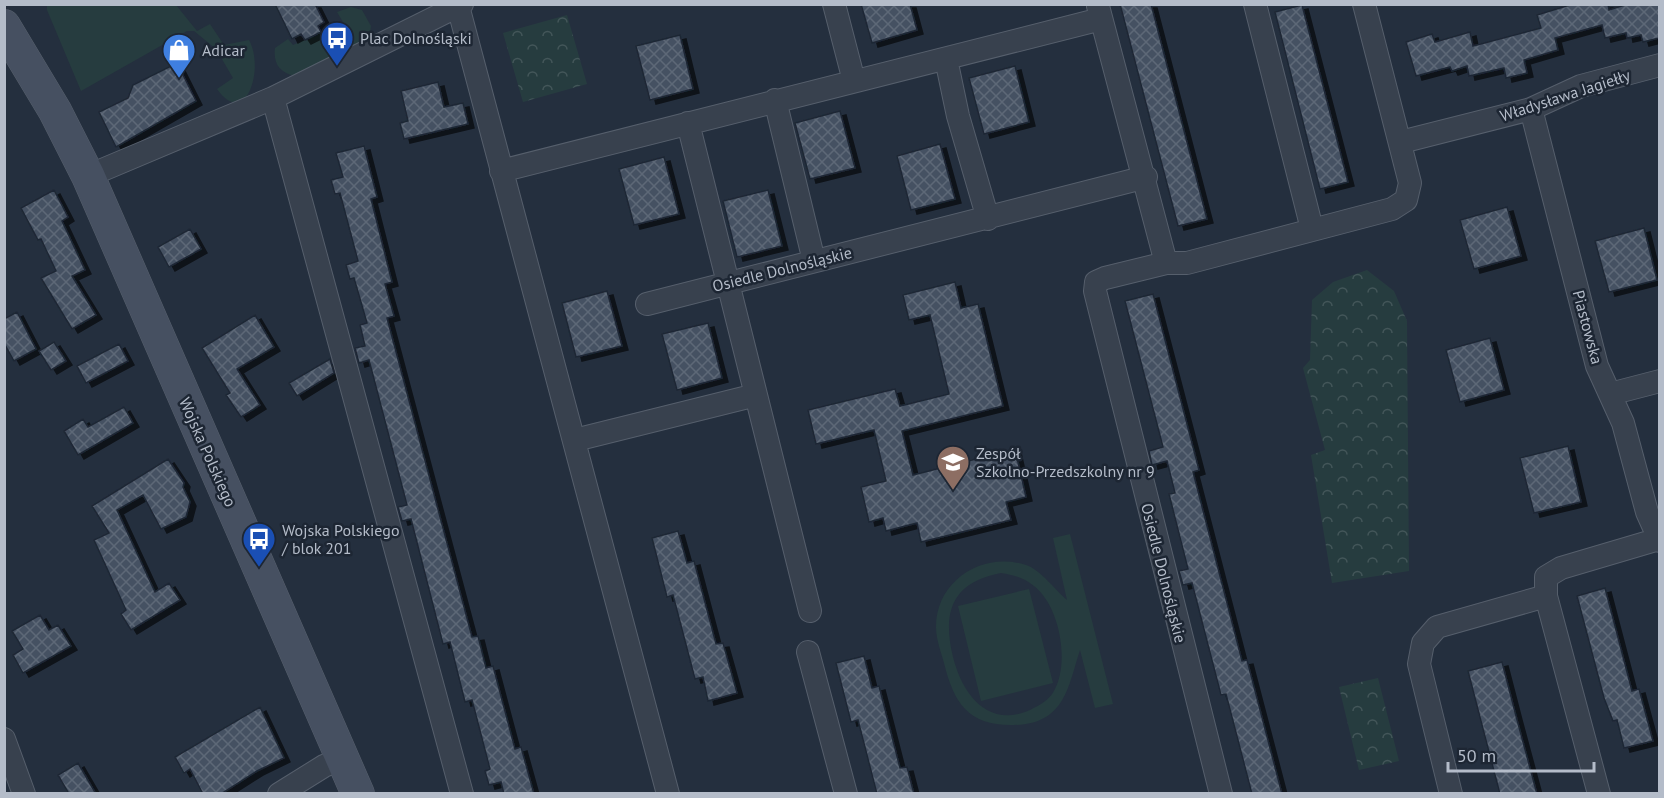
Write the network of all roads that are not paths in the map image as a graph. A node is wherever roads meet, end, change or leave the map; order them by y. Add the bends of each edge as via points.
1 (14, 4) edge
2 (834, 4) edge
3 (1255, 4) edge
4 (1364, 4) edge
5 (460, 5) edge
6 (1100, 12) edge
7 (4, 26) edge
8 (946, 59) junction
9 (1659, 65) edge
10 (854, 81) junction
11 (273, 98) junction
12 (775, 100) junction
13 (1531, 109) junction
14 (55, 111) junction
15 (688, 123) junction
16 (1401, 142) junction
17 (501, 171) junction
18 (88, 176) junction
19 (1146, 177) junction
20 (988, 219) junction
21 (1312, 229) junction
22 (814, 261) junction
23 (1166, 263) junction
24 (728, 283) junction
25 (647, 304) dead end
26 (1659, 381) edge
27 (1610, 394) junction
28 (756, 395) junction
29 (575, 440) junction
30 (1659, 540) edge
31 (1545, 596) junction
32 (810, 611) dead end
33 (808, 652) dead end
34 (4, 739) edge
35 (342, 758) junction
36 (24, 794) edge
37 (279, 794) edge
38 (358, 794) edge
39 (462, 794) edge
40 (668, 794) edge
41 (846, 794) edge
42 (1221, 794) edge
43 (1451, 794) edge
44 (1599, 794) edge

1 - 14 street, Wojska Polskiego
2 - 10 street
3 - 21 street
4 - 16 street
5 - 11 street
5 - 17 street
6 - 8 street
6 - 19 street
7 - 14 street, Wojska Polskiego
8 - 10 street
8 - 20 street
9 - 13 street, Władysława Jagiełły via 1581,86
10 - 12 street
11 - 18 street
11 - 39 street
12 - 15 street
12 - 22 street
13 - 16 street, Władysława Jagiełły
13 - 27 street, Piastowska via 1597,366
14 - 18 street, Wojska Polskiego
15 - 17 street
15 - 24 street
16 - 21 street, Osiedle Dolnośląskie via 1410,183 1406,200 1392,208
17 - 29 street
18 - 35 street, Wojska Polskiego
19 - 20 street, Osiedle Dolnośląskie
19 - 23 street
20 - 22 street, Osiedle Dolnośląskie
21 - 23 street, Osiedle Dolnośląskie via 1187,262
22 - 24 street, Osiedle Dolnośląskie
23 - 42 street, Osiedle Dolnośląskie via 1105,278 1096,282 1095,291
24 - 25 street, Osiedle Dolnośląskie
24 - 28 street
26 - 27 street
27 - 30 street, Piastowska via 1623,423 1647,512
28 - 29 street
28 - 32 street
29 - 40 street
30 - 31 street via 1561,568 1546,577
31 - 43 street via 1437,627 1423,643 1419,664
31 - 44 street
33 - 41 street
34 - 36 street
35 - 37 street
35 - 38 street, Wojska Polskiego

